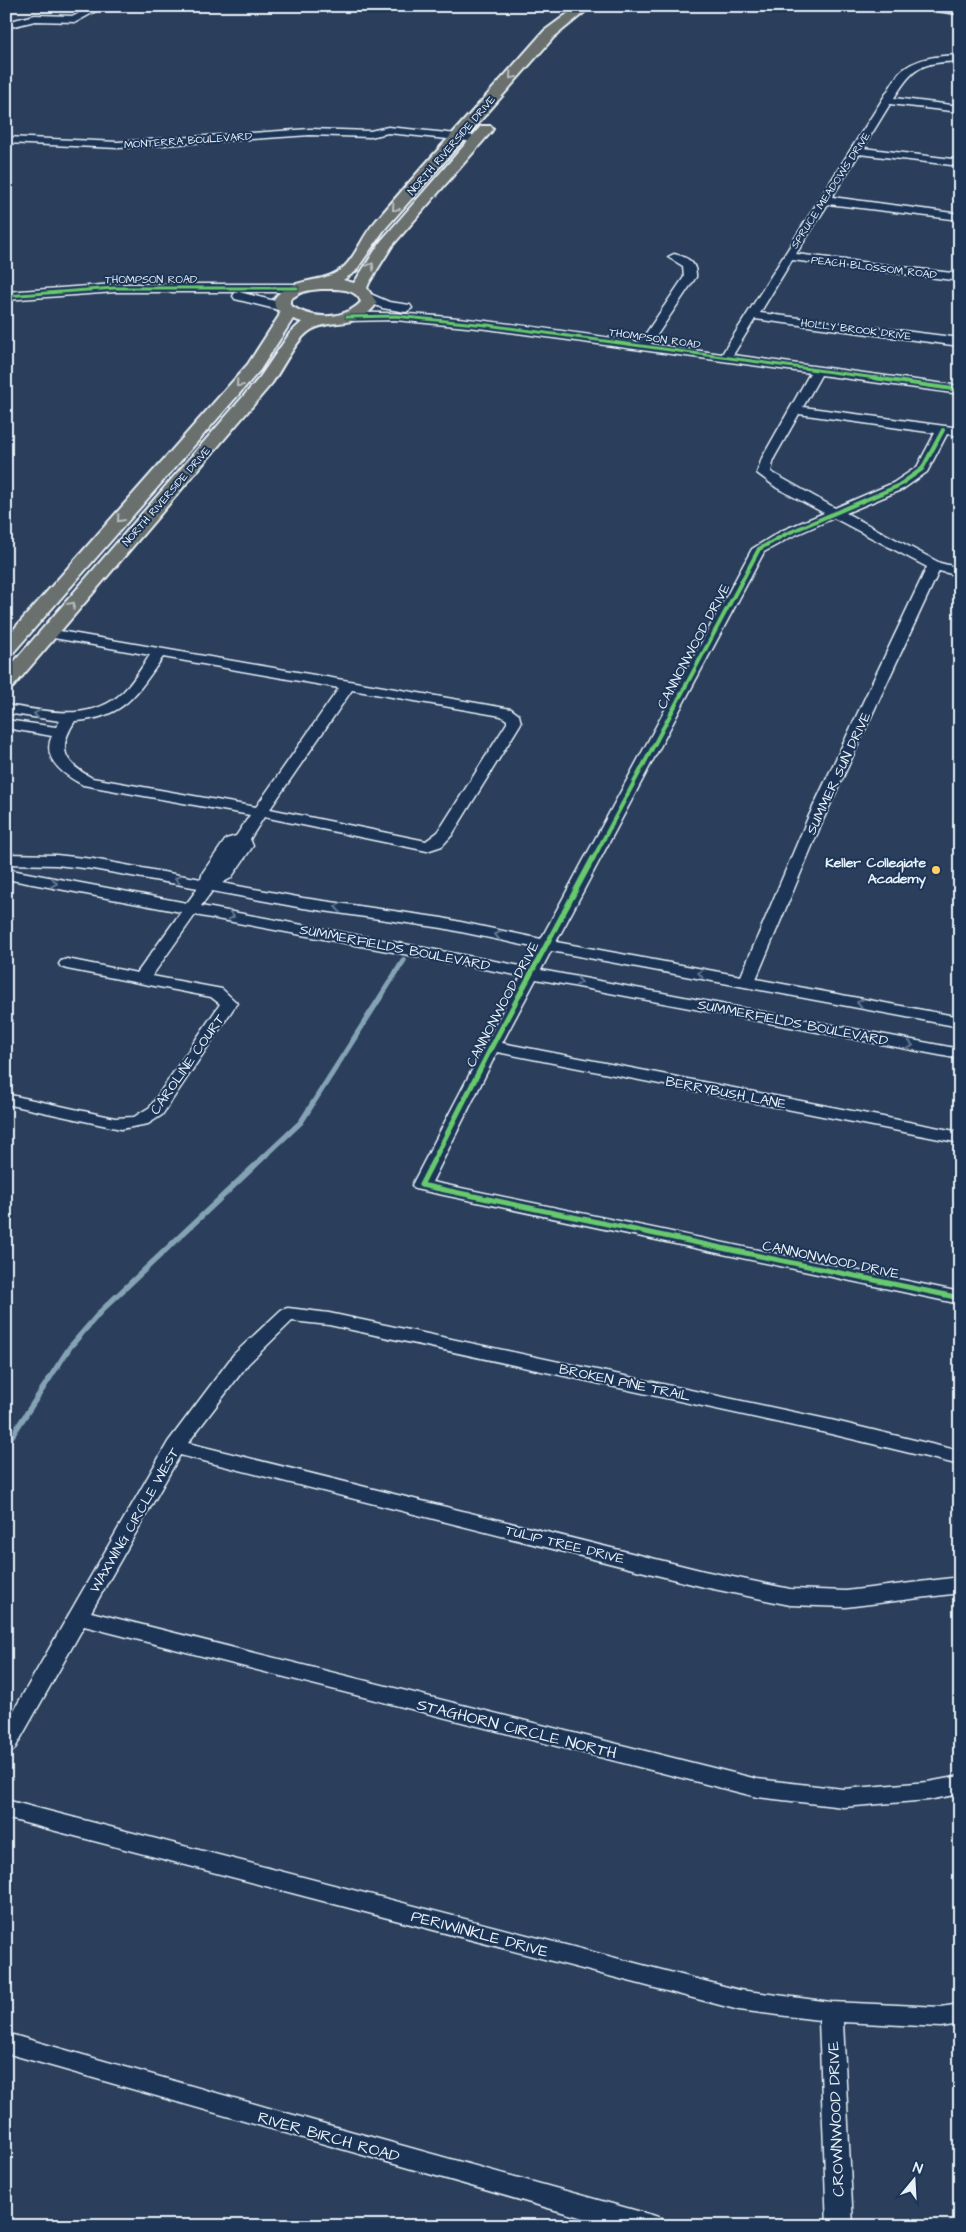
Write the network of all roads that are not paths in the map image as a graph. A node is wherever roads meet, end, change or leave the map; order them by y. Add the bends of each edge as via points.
1 (100, 6) edge
2 (934, 6) edge
3 (591, 10) edge
4 (960, 10) edge
5 (14, 13) dead end
6 (46, 18) junction
7 (6, 25) edge
8 (567, 37) dead end
9 (960, 58) edge
10 (887, 100) junction
11 (960, 109) edge
12 (496, 118) dead end
13 (6, 140) edge
14 (455, 141) junction
15 (474, 143) junction
16 (856, 150) junction
17 (960, 163) edge
18 (825, 200) junction
19 (960, 217) edge
20 (788, 256) junction
21 (674, 257) dead end
22 (960, 278) edge
23 (321, 284) junction
24 (297, 288) junction
25 (115, 292) junction
26 (364, 294) junction
27 (6, 296) edge
28 (6, 303) edge
29 (285, 310) junction
30 (751, 315) junction
31 (347, 317) junction
32 (330, 320) junction
33 (487, 324) junction
34 (648, 341) junction
35 (960, 342) edge
36 (726, 358) junction
37 (817, 371) junction
38 (960, 390) edge
39 (796, 410) junction
40 (943, 430) junction
41 (960, 432) edge
42 (146, 491) junction
43 (168, 494) junction
44 (833, 513) junction
45 (935, 566) junction
46 (960, 572) edge
47 (48, 633) junction
48 (6, 650) edge
49 (160, 652) junction
50 (6, 683) edge
51 (348, 685) junction
52 (6, 709) edge
53 (69, 719) junction
54 (6, 724) edge
55 (58, 732) junction
56 (260, 812) junction
57 (6, 859) edge
58 (6, 874) edge
59 (208, 885) junction
60 (193, 909) junction
61 (546, 944) junction
62 (67, 964) dead end
63 (531, 973) junction
64 (142, 978) junction
65 (747, 982) junction
66 (960, 1022) edge
67 (492, 1046) junction
68 (960, 1054) edge
69 (6, 1099) edge
70 (960, 1138) edge
71 (960, 1298) edge
72 (288, 1314) joint
73 (175, 1447) junction
74 (960, 1458) edge
75 (960, 1585) edge
76 (79, 1617) junction
77 (6, 1744) edge
78 (960, 1785) edge
79 (6, 1809) edge
80 (831, 2012) junction
81 (960, 2014) edge
82 (6, 2043) edge
83 (652, 2226) edge
84 (840, 2226) edge

1 - 6 street via 76,19
2 - 4 main road
3 - 8 main road, NORTH RIVERSIDE DRIVE
3 -> 14 main road, NORTH RIVERSIDE DRIVE via 549,34
5 - 6 street
6 - 7 street
9 - 10 street, SPRUCE MEADOWS DRIVE via 912,66 902,75
10 - 11 street
10 - 16 street, SPRUCE MEADOWS DRIVE
12 - 15 main road, NORTH RIVERSIDE DRIVE
13 - 14 street, MONTERRA BOULEVARD via 85,146 310,132
14 - 15 street, MONTERRA BOULEVARD
14 -> 23 main road, NORTH RIVERSIDE DRIVE via 367,241 350,269
26 -> 15 main road, NORTH RIVERSIDE DRIVE via 361,283 386,244
16 - 17 street
16 - 18 street, SPRUCE MEADOWS DRIVE
18 - 19 street
18 - 20 street, SPRUCE MEADOWS DRIVE
20 - 22 street, PEACH BLOSSOM ROAD
20 - 30 street, SPRUCE MEADOWS DRIVE
21 - 34 street via 689,264 692,269 690,277
23 - 24 main road, NORTH RIVERSIDE DRIVE
23 - 26 main road, NORTH RIVERSIDE DRIVE via 342,285
24 - 25 street, THOMPSON ROAD
24 - 29 main road, NORTH RIVERSIDE DRIVE via 285,295 281,303
25 - 27 street, THOMPSON ROAD
25 - 28 street, THOMPSON ROAD
25 - 29 street, THOMPSON ROAD via 233,295
26 - 31 main road, NORTH RIVERSIDE DRIVE via 369,303 365,309
26 - 33 street, THOMPSON ROAD via 386,305
29 - 32 main road, NORTH RIVERSIDE DRIVE via 306,318
29 -> 42 main road, NORTH RIVERSIDE DRIVE via 287,316 254,367
30 - 35 street, HOLLY BROOK DRIVE
30 - 36 street, SPRUCE MEADOWS DRIVE
31 - 32 main road, NORTH RIVERSIDE DRIVE
31 - 33 street, THOMPSON ROAD via 395,316
32 - 43 main road, NORTH RIVERSIDE DRIVE via 298,332 274,370
33 - 34 street, THOMPSON ROAD
34 - 36 street, THOMPSON ROAD
36 - 37 street, THOMPSON ROAD
37 - 38 street, THOMPSON ROAD
37 - 39 street
39 - 40 street
39 - 44 street via 768,458 764,473
40 - 41 street
40 - 44 street, CANNONWOOD DRIVE via 922,469 898,486
42 - 43 main road
42 -> 48 main road, NORTH RIVERSIDE DRIVE
47 -> 43 main road, NORTH RIVERSIDE DRIVE
44 - 45 street
44 - 61 street, CANNONWOOD DRIVE via 759,548
45 - 46 street
45 - 65 street, SUMMER SUN DRIVE via 816,820
47 - 49 street
47 - 50 main road, NORTH RIVERSIDE DRIVE
49 - 51 street
49 - 53 street via 126,697 110,708
51 - 56 street
51 - 56 street via 506,712 514,718 514,723 436,843 427,846
53 -> 52 street
53 - 55 street
54 - 55 street
55 - 56 street via 58,761 70,773 88,782
56 - 59 street via 242,839 245,846 225,875
59 -> 57 street, SUMMERFIELDS BOULEVARD via 93,864
58 -> 60 street, SUMMERFIELDS BOULEVARD
59 - 60 street
61 -> 59 street, SUMMERFIELDS BOULEVARD via 442,923 303,903
60 -> 63 street, SUMMERFIELDS BOULEVARD
60 - 64 street
61 - 63 street, CANNONWOOD DRIVE
65 -> 61 street, SUMMERFIELDS BOULEVARD
62 - 64 street, CAROLINE COURT
63 - 67 street, CANNONWOOD DRIVE
63 -> 68 street, SUMMERFIELDS BOULEVARD
64 - 69 street, CAROLINE COURT via 216,993 229,1003 148,1119 128,1124 115,1123
66 -> 65 street, SUMMERFIELDS BOULEVARD
67 - 70 street, BERRYBUSH LANE
67 - 71 street, CANNONWOOD DRIVE via 421,1185
72 - 73 street, WAXWING CIRCLE WEST via 241,1359
72 - 74 street, BROKEN PINE TRAIL via 329,1319 625,1382
73 - 75 street, TULIP TREE DRIVE via 704,1579 790,1597 846,1599
73 - 76 street, WAXWING CIRCLE WEST
76 - 77 street, WAXWING CIRCLE WEST
76 - 78 street, STAGHORN CIRCLE NORTH via 757,1788 843,1798
79 - 80 street, PERIWINKLE DRIVE via 739,2000
80 - 81 street, PERIWINKLE DRIVE via 941,2017
80 - 84 street, CROWNWOOD DRIVE
82 - 83 street, RIVER BIRCH ROAD via 339,2140

